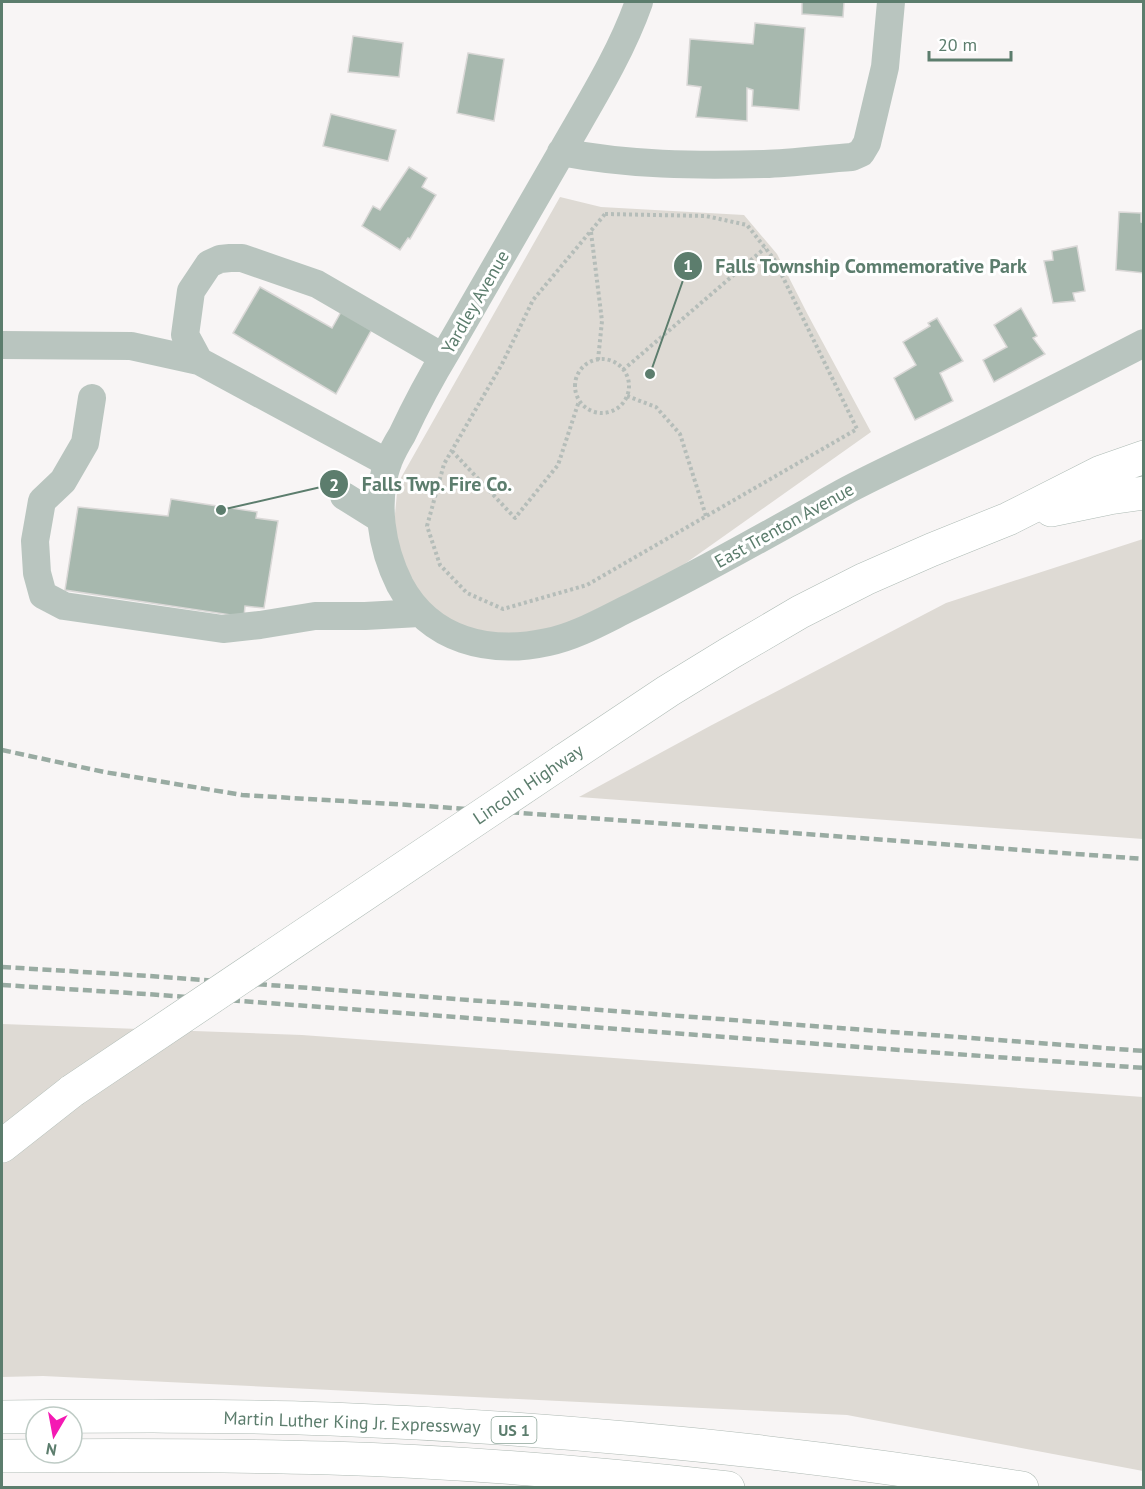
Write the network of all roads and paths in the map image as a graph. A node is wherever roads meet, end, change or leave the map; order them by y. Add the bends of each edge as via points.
1 (639, 2) edge
2 (891, 2) edge
3 (561, 152) junction
4 (591, 231) junction
5 (765, 248) junction
6 (1143, 343) edge
7 (2, 345) edge
8 (443, 357) junction
9 (598, 360) junction
10 (199, 361) junction
11 (623, 370) junction
12 (627, 396) junction
13 (92, 398) dead end
14 (579, 401) junction
15 (452, 451) junction
16 (1143, 456) edge
17 (388, 463) junction
18 (1143, 493) edge
19 (344, 496) dead end
20 (706, 516) junction
21 (381, 519) junction
22 (1008, 519) junction
23 (419, 613) junction
24 (72, 1091) junction
25 (2, 1132) edge
26 (2, 1146) edge
27 (2, 1417) edge
28 (2, 1456) edge
29 (728, 1488) edge
30 (1022, 1488) edge

1 - 3 street, Yardley Avenue via 630,28
2 - 3 street via 885,67 861,153 766,164 658,165
3 - 8 street, Yardley Avenue
4 - 5 path via 605,214 706,216 747,225
4 - 9 path via 602,321
4 - 15 path via 533,300
5 - 11 path
5 - 20 path via 774,259 857,429
6 - 23 street, East Trenton Avenue via 855,486 658,594 573,634 509,647 483,645 457,638
7 - 10 street via 131,346
8 - 10 street via 317,284 242,258 230,258 209,264 192,291 185,335
8 - 17 street, Yardley Avenue
9 - 11 path via 616,363
9 - 14 path via 589,362 577,375
10 - 17 street
11 - 12 path via 629,387
12 - 14 path via 617,409 600,414
12 - 20 path via 656,407 680,435
13 - 23 street via 85,443 63,481 42,501 35,541 43,595 64,606 223,629 315,616
14 - 15 path via 558,465 515,518
15 - 20 path via 444,464 427,526 440,565 467,593 503,609 587,585
16 - 22 main road, Lincoln Highway via 1101,472
17 - 21 street, Yardley Avenue
18 - 22 main road, Lincoln Highway
19 - 21 street
21 - 23 street, Yardley Avenue via 392,568
22 - 24 main road, Lincoln Highway, bridge via 865,579 730,653
24 - 25 main road, Lincoln Highway
24 - 26 main road, Lincoln Highway
27 - 30 main road, Martin Luther King Jr. Expressway / US 1 via 207,1416 487,1428 697,1445
28 - 29 main road, Martin Luther King Jr. Expressway / US 1 via 330,1458 562,1472

